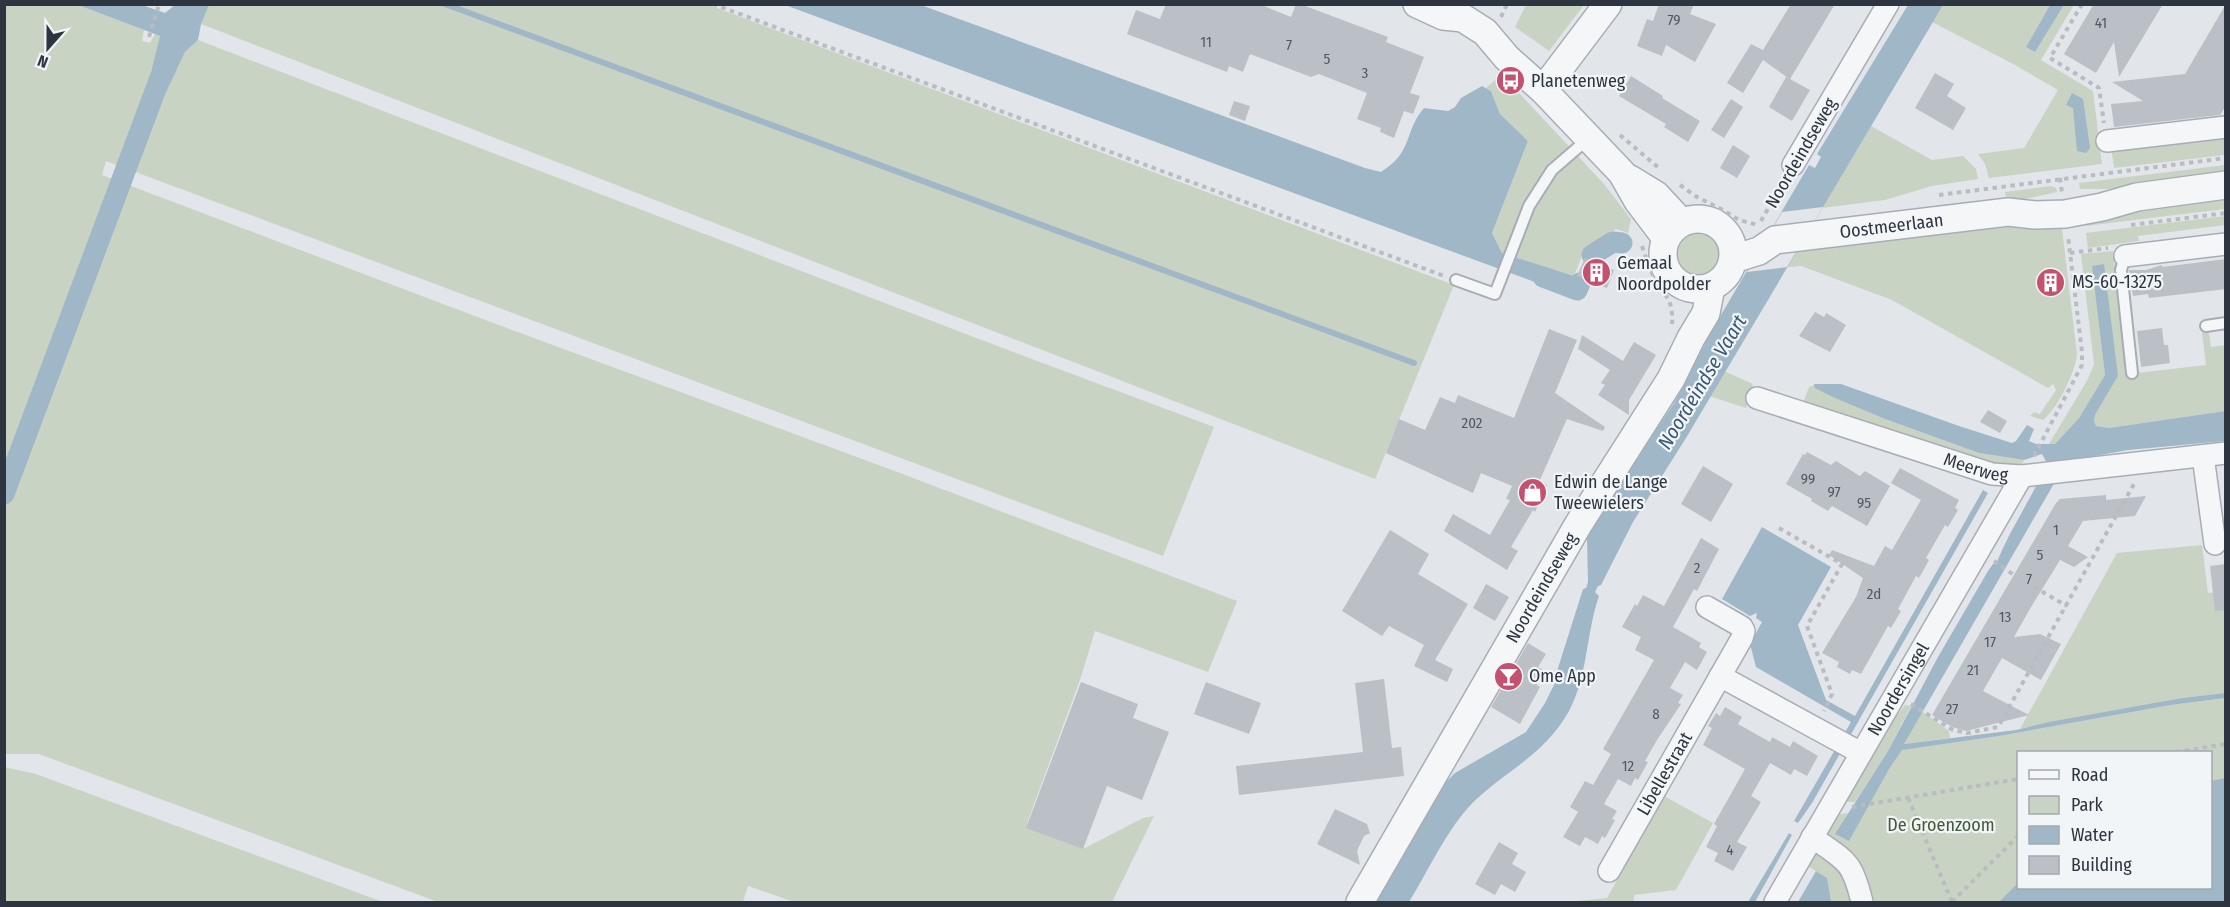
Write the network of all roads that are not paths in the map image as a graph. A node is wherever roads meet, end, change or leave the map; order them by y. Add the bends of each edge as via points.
1 (1417, 4) edge
2 (1608, 4) edge
3 (1888, 4) edge
4 (1543, 90) junction
5 (2226, 127) edge
6 (1589, 138) junction
7 (2107, 141) road end
8 (1793, 165) road end
9 (2226, 185) edge
10 (1674, 230) junction
11 (2226, 244) edge
12 (1731, 249) junction
13 (2125, 256) joint
14 (1456, 280) road end
15 (1683, 286) junction
16 (1711, 287) junction
17 (2226, 323) edge
18 (2206, 326) dead end
19 (1691, 338) junction
20 (2132, 373) dead end
21 (1756, 398) dead end
22 (2226, 453) edge
23 (2204, 456) junction
24 (2040, 469) junction
25 (2215, 544) dead end
26 (1707, 607) dead end
27 (1720, 676) junction
28 (1848, 745) junction
29 (1812, 837) junction
30 (1609, 871) dead end
31 (1360, 903) edge
32 (1774, 903) edge
33 (1862, 903) edge

1 - 4 street via 1443,15 1485,52 1508,58
2 - 4 street
3 - 8 street, Noordeindseweg
4 - 6 street
5 - 7 street
6 - 10 street via 1622,173 1638,201
6 - 14 lane via 1552,170 1528,206 1495,294
9 - 12 street, Oostmeerlaan via 2138,197 2102,207 2062,196 2035,215 2008,212
10 - 12 street via 1695,219 1709,220 1721,228
10 - 15 street via 1662,256 1665,269
11 - 13 street
12 - 16 street via 1724,278
13 - 20 lane via 2121,270
15 - 16 street via 1697,290
15 - 19 street
16 - 19 street, Noordeindseweg via 1706,313
17 - 18 lane
19 - 31 street, Noordeindseweg via 1671,380 1578,525
21 - 24 street, Meerweg via 1992,474
22 - 23 street, Meerweg
23 - 24 street, Meerweg
23 - 25 street
24 - 28 street, Noordersingel
26 - 27 street, Libellestraat via 1744,631
27 - 28 street
27 - 30 street, Libellestraat
28 - 29 street, Noordersingel
29 - 32 street, Noordersingel
29 - 33 street via 1850,864

